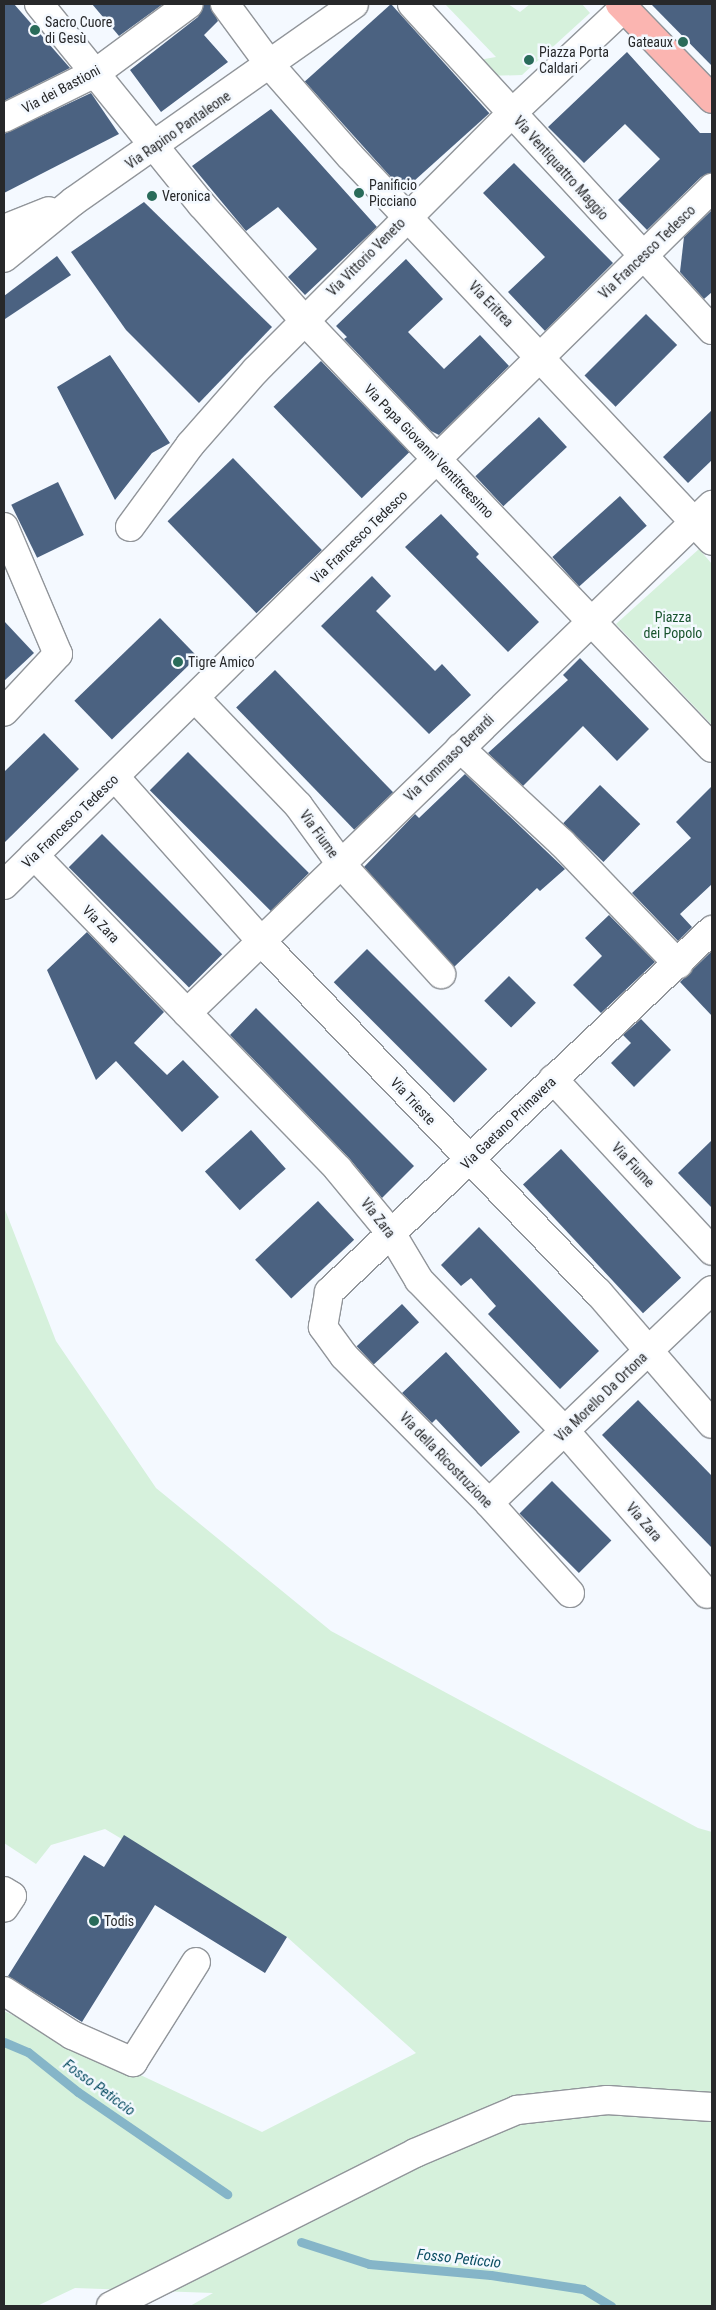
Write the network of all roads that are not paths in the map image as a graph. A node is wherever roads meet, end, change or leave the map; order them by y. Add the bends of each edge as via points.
1 (39, 4) edge
2 (189, 4) edge
3 (225, 4) edge
4 (354, 4) edge
5 (412, 4) edge
6 (622, 6) edge
7 (270, 65) junction
8 (97, 72) junction
9 (712, 99) edge
10 (512, 113) junction
11 (4, 118) edge
12 (155, 145) junction
13 (712, 188) edge
14 (74, 201) junction
15 (407, 217) junction
16 (4, 229) edge
17 (4, 258) edge
18 (643, 258) junction
19 (304, 320) junction
20 (712, 330) edge
21 (542, 356) junction
22 (437, 460) junction
23 (706, 523) edge
24 (4, 527) edge
25 (130, 527) dead end
26 (589, 622) junction
27 (194, 698) junction
28 (4, 712) edge
29 (460, 748) junction
30 (712, 748) edge
31 (114, 777) junction
32 (34, 855) junction
33 (341, 864) junction
34 (4, 885) edge
35 (712, 930) edge
36 (261, 941) junction
37 (678, 964) junction
38 (441, 974) dead end
39 (187, 1013) junction
40 (553, 1079) junction
41 (469, 1161) junction
42 (391, 1233) junction
43 (712, 1251) edge
44 (712, 1290) edge
45 (323, 1327) joint
46 (648, 1351) junction
47 (712, 1424) edge
48 (564, 1431) junction
49 (489, 1503) junction
50 (570, 1593) dead end
51 (707, 1594) dead end
52 (4, 1891) edge
53 (4, 1908) edge
54 (196, 1962) dead end
55 (4, 1991) edge
56 (712, 2107) edge
57 (111, 2306) edge

1 - 8 street, Via Papa Giovanni Ventitreesimo
2 - 8 street, Via dei Bastioni
3 - 7 street, Via Eritrea
4 - 7 street, Via Rapino Pantaleone
5 - 10 street, Via Ventiquattro Maggio
6 - 9 main road
6 - 10 street, Via Vittorio Veneto
7 - 12 street, Via Rapino Pantaleone
7 - 15 street, Via Eritrea
8 - 11 street, Via dei Bastioni
8 - 12 street, Via Papa Giovanni Ventitreesimo
10 - 15 street, Via Vittorio Veneto
10 - 18 street, Via Ventiquattro Maggio
12 - 14 street, Via Rapino Pantaleone
12 - 19 street, Via Papa Giovanni Ventitreesimo via 202,205
13 - 18 street, Via Francesco Tedesco
14 - 16 street
14 - 17 street, Via Rapino Pantaleone
15 - 19 street, Via Vittorio Veneto
15 - 21 street, Via Eritrea
18 - 20 street, Via Ventiquattro Maggio
18 - 21 street, Via Francesco Tedesco
19 - 22 street, Via Papa Giovanni Ventitreesimo
19 - 25 street, Via Vittorio Veneto via 190,445
21 - 22 street, Via Francesco Tedesco
21 - 23 street, Via Eritrea
22 - 26 street, Via Papa Giovanni Ventitreesimo
22 - 27 street, Via Francesco Tedesco
23 - 26 street, Via Tommaso Berardi
24 - 28 street via 58,654
26 - 29 street, Via Tommaso Berardi
26 - 30 street, Via Papa Giovanni Ventitreesimo
27 - 31 street, Via Francesco Tedesco
27 - 33 street, Via Fiume via 298,805
29 - 33 street, Via Tommaso Berardi
29 - 37 street via 562,843
31 - 32 street, Via Francesco Tedesco
31 - 36 street, Via Trieste
32 - 34 street, Via Francesco Tedesco
32 - 39 street, Via Zara
33 - 36 street, Via Tommaso Berardi
33 - 38 street, Via Fiume
35 - 37 street, Via Gaetano Primavera
36 - 39 street, Via Tommaso Berardi
36 - 41 street, Via Trieste
37 - 40 street, Via Gaetano Primavera
39 - 42 street, Via Zara via 338,1169
40 - 41 street, Via Gaetano Primavera
40 - 43 street, Via Fiume
41 - 42 street, Via Gaetano Primavera
41 - 46 street, Via Trieste via 598,1292
42 - 45 street, Via Gaetano Primavera via 330,1292
42 - 48 street, Via Zara via 419,1280
44 - 46 street, Via Morello Da Ortona
45 - 49 street, Via della Ricostruzione via 344,1356
46 - 47 street, Via Trieste
46 - 48 street, Via Morello Da Ortona
48 - 49 street, Via Morello Da Ortona
48 - 51 street, Via Zara
49 - 50 street, Via della Ricostruzione
52 - 53 street via 12,1896
54 - 55 street via 133,2062 72,2035
56 - 57 street via 607,2100 517,2110 415,2153

